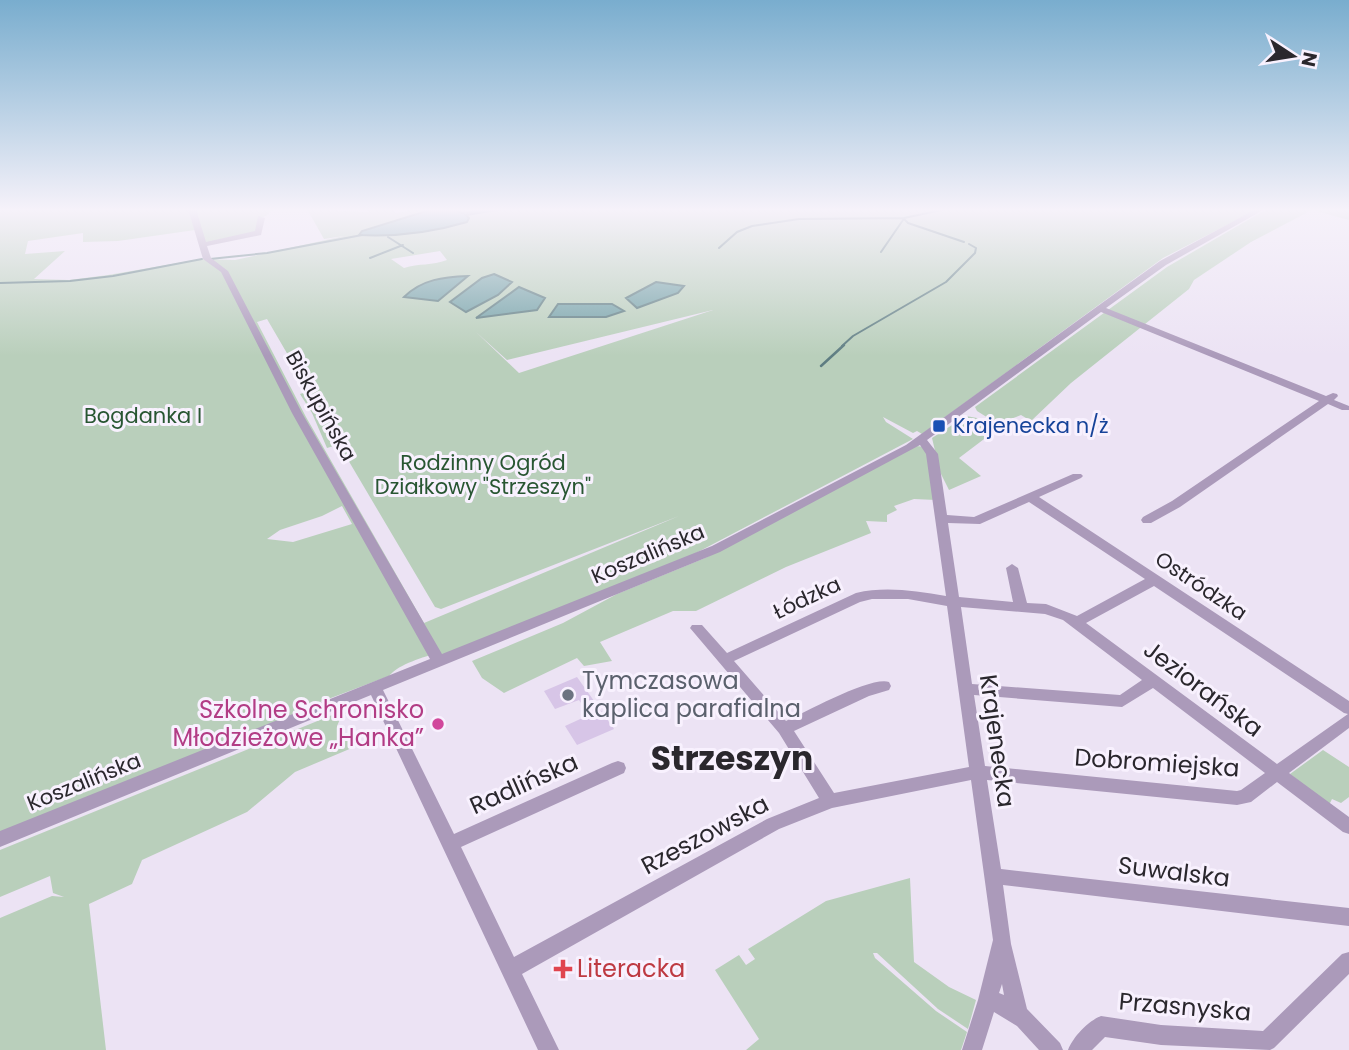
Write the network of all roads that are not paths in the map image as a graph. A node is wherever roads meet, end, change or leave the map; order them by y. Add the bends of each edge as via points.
1 (207, 258) edge
2 (1173, 258) edge
3 (1100, 309) junction
4 (1331, 398) junction
5 (1346, 408) dead end
6 (921, 439) junction
7 (1077, 476) dead end
8 (1030, 497) junction
9 (942, 519) junction
10 (1147, 520) dead end
11 (1012, 568) dead end
12 (1154, 580) junction
13 (954, 602) junction
14 (1021, 607) junction
15 (1076, 623) junction
16 (697, 628) dead end
17 (724, 660) junction
18 (439, 662) junction
19 (1154, 680) junction
20 (884, 686) dead end
21 (375, 688) junction
22 (967, 688) junction
23 (1349, 709) edge
24 (1349, 720) edge
25 (784, 729) junction
26 (618, 768) dead end
27 (979, 772) junction
28 (1277, 773) junction
29 (830, 801) junction
30 (1349, 827) edge
31 (0, 839) edge
32 (450, 844) junction
33 (994, 876) junction
34 (1349, 917) edge
35 (1002, 940) junction
36 (510, 970) junction
37 (1346, 970) edge
38 (988, 1000) junction
39 (1018, 1012) junction
40 (550, 1050) edge
41 (972, 1050) edge
42 (1054, 1050) edge
43 (1078, 1050) edge

1 - 18 street, Biskupińska via 224,271 300,417
2 - 3 street, Koszalińska
3 - 4 street
3 - 6 street, Koszalińska
4 - 5 street
4 - 10 street
6 - 9 street, Krajenecka via 932,452
6 - 18 street, Koszalińska via 698,557
7 - 8 street
8 - 9 street via 976,521
8 - 12 street, Ostródzka
9 - 13 street, Krajenecka
11 - 14 street
12 - 15 street
12 - 23 street, Ostródzka
13 - 14 street, Jeziorańska
13 - 17 street, Łódzka via 863,595
13 - 22 street, Krajenecka
14 - 15 street, Jeziorańska via 1056,611
15 - 19 street, Jeziorańska
16 - 17 street
17 - 25 street
18 - 21 street, Koszalińska
19 - 22 street via 1122,701
19 - 28 street, Jeziorańska
20 - 25 street
21 - 31 street, Koszalińska
21 - 32 street
22 - 27 street, Krajenecka
24 - 28 street, Dobromiejska
25 - 29 street
26 - 32 street, Radlińska
27 - 28 street, Dobromiejska via 1237,798
27 - 29 street, Rzeszowska
27 - 33 street, Krajenecka
28 - 30 street, Jeziorańska
29 - 36 street, Rzeszowska via 773,824
32 - 36 street
33 - 34 street, Suwalska
33 - 35 street, Krajenecka
35 - 38 street, Krajenecka
35 - 39 street
36 - 40 street
37 - 43 street, Przasnyska via 1267,1041 1161,1035 1101,1026
38 - 39 street
38 - 41 street, Krajenecka
39 - 42 street

